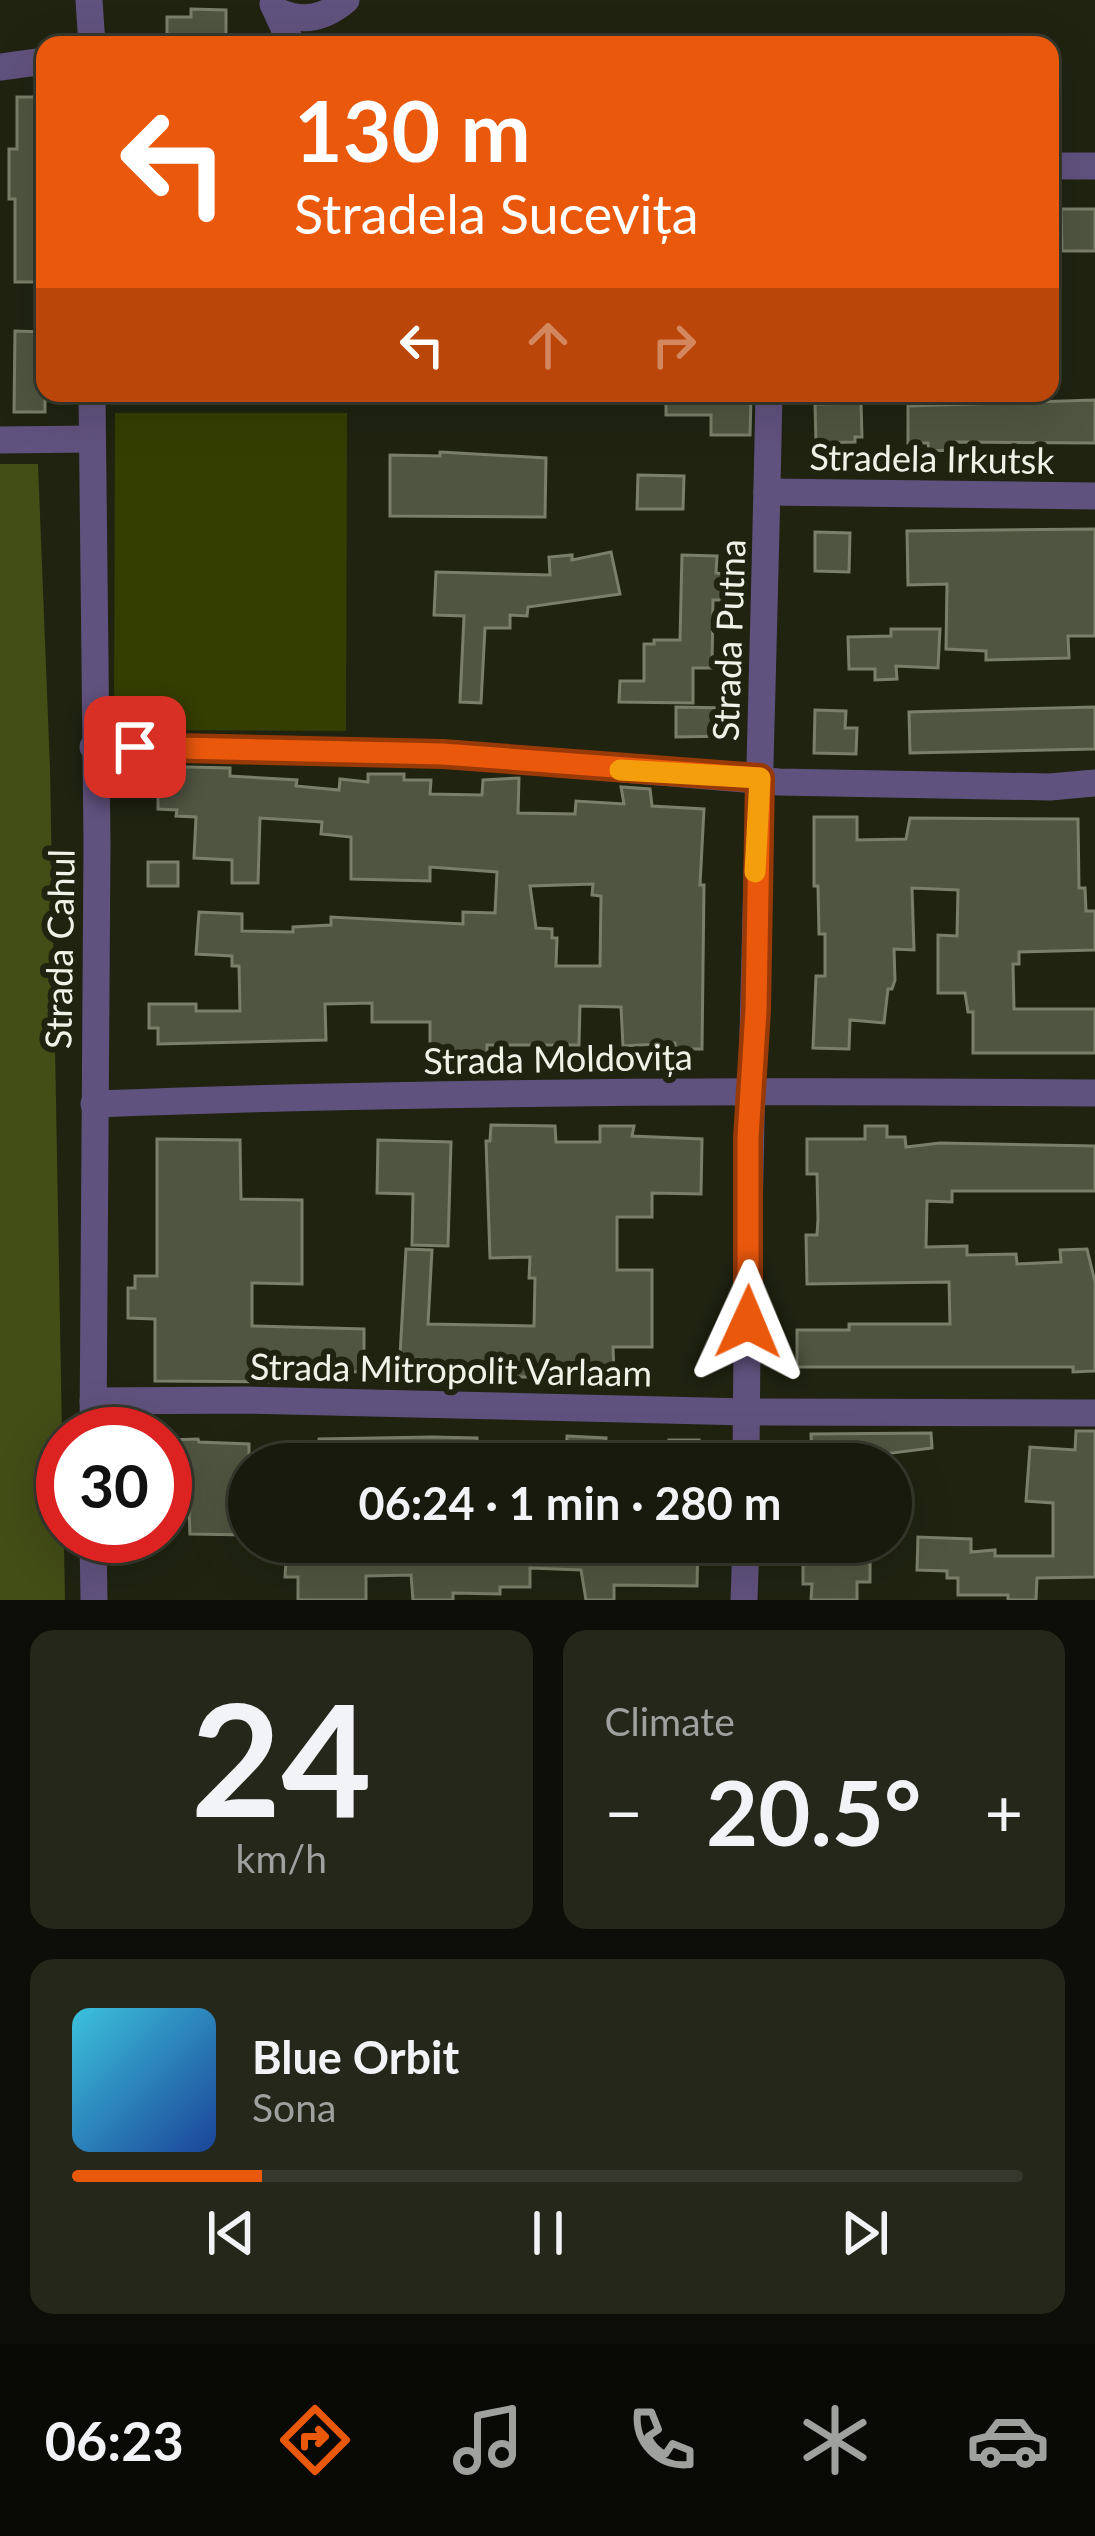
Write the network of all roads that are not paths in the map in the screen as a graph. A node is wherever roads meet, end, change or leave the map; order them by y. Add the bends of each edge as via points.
1 (89, 0) edge
2 (346, 0) edge
3 (275, 6) edge
4 (91, 36) edge
5 (288, 36) edge
6 (36, 62) edge
7 (0, 67) edge
8 (1059, 166) edge
9 (1095, 166) edge
10 (92, 402) edge
11 (769, 402) edge
12 (92, 439) junction
13 (0, 440) edge
14 (767, 491) junction
15 (1095, 496) edge
16 (93, 747) junction
17 (760, 778) junction
18 (1095, 783) edge
19 (751, 1093) junction
20 (1095, 1093) edge
21 (94, 1103) junction
22 (93, 1401) junction
23 (93, 1407) edge
24 (747, 1412) junction
25 (1095, 1413) edge
26 (746, 1443) edge
27 (93, 1563) edge
28 (745, 1563) edge
29 (94, 1600) edge
30 (744, 1600) edge

1 - 4 street
2 - 3 street via 294,19
3 - 5 street
6 - 7 street
8 - 9 street
10 - 12 street, Strada Cahul
11 - 14 street, Strada Putna
12 - 13 street
12 - 16 street, Strada Cahul
14 - 15 street, Stradela Irkutsk
14 - 17 street, Strada Putna
16 - 17 street via 443,754
16 - 21 street, Strada Cahul
17 - 18 street
17 - 19 street, Strada Putna
19 - 20 street, Strada Moldovița
19 - 21 street, Strada Moldovița
19 - 24 street, Strada Putna
21 - 22 street, Strada Cahul
22 - 23 street, Strada Cahul
22 - 24 street, Strada Mitropolit Varlaam
24 - 25 street, Strada Mitropolit Varlaam
24 - 26 street, Strada Putna
27 - 29 street
28 - 30 street

